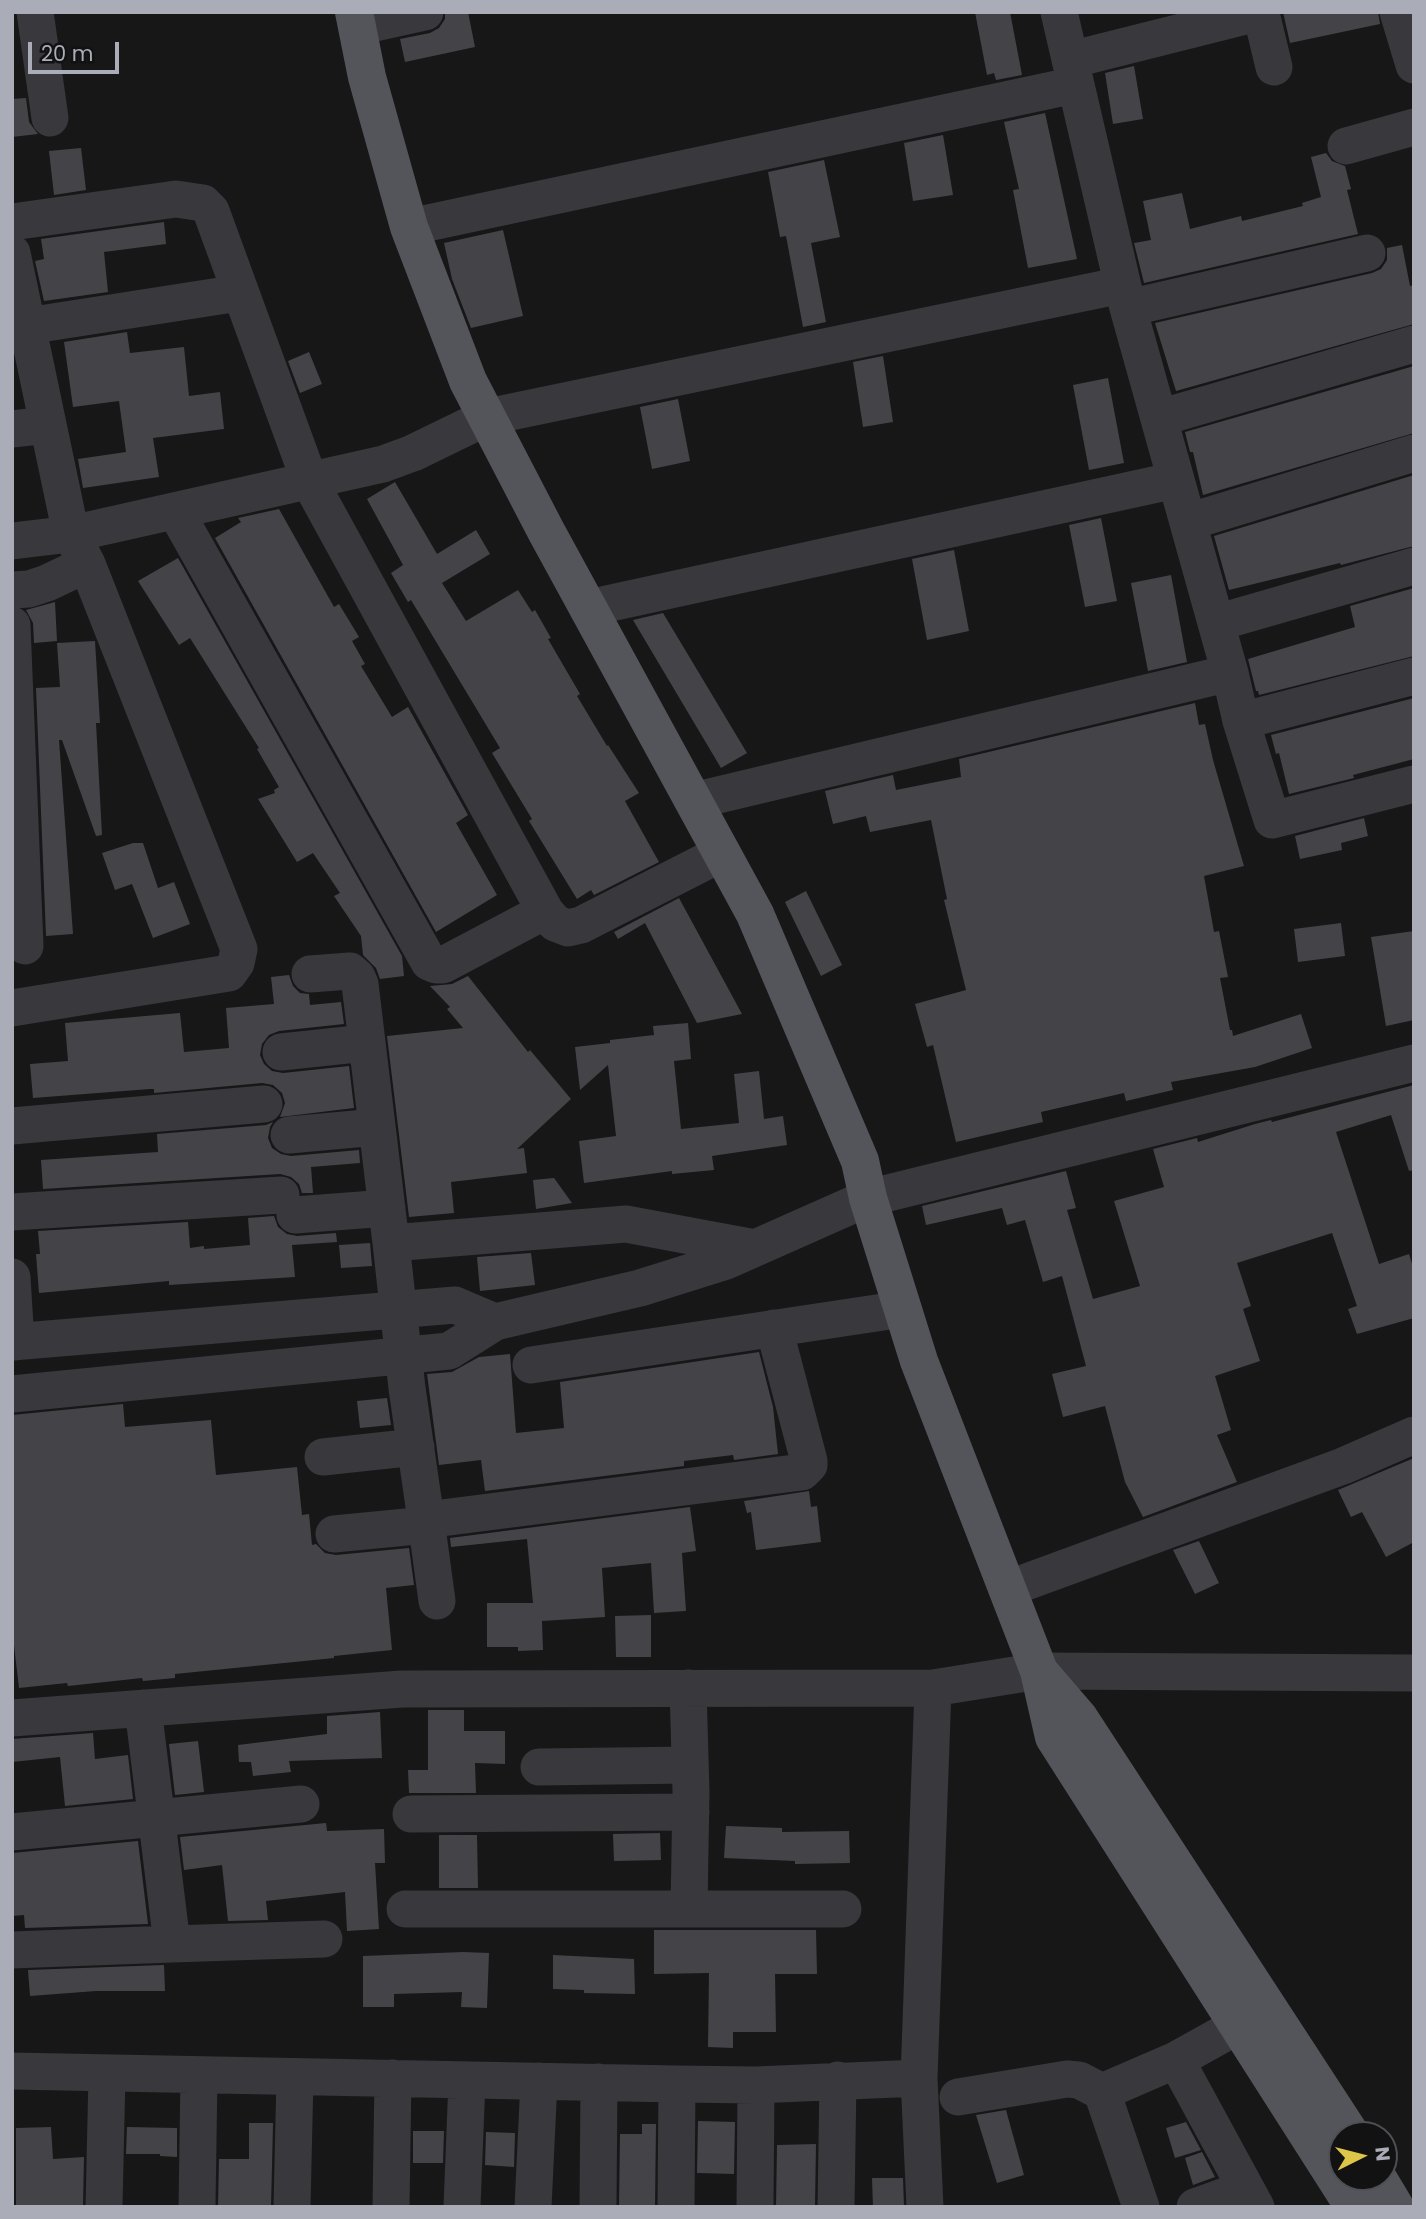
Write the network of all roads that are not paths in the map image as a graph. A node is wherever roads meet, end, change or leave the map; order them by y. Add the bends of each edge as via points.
1 (35, 12) edge
2 (425, 12) edge
3 (1059, 12) edge
4 (1398, 12) edge
5 (1261, 13) edge
6 (355, 20) edge
7 (1414, 65) edge
8 (1274, 66) dead end
9 (1073, 72) junction
10 (50, 118) dead end
11 (1414, 127) edge
12 (1346, 146) dead end
13 (12, 222) edge
14 (408, 227) junction
15 (12, 253) edge
16 (1367, 253) dead end
17 (239, 293) junction
18 (1125, 296) junction
19 (23, 332) edge
20 (1414, 344) edge
21 (487, 417) junction
22 (1159, 418) junction
23 (48, 425) junction
24 (12, 429) edge
25 (1414, 453) edge
26 (1176, 480) junction
27 (310, 482) junction
28 (176, 512) junction
29 (1188, 522) junction
30 (12, 541) edge
31 (79, 549) junction
32 (1414, 566) edge
33 (12, 590) edge
34 (588, 608) junction
35 (1216, 623) junction
36 (12, 625) edge
37 (1230, 673) junction
38 (1414, 676) edge
39 (1241, 721) junction
40 (1414, 784) edge
41 (693, 801) junction
42 (722, 853) junction
43 (545, 911) junction
44 (25, 946) dead end
45 (310, 974) dead end
46 (12, 1008) edge
47 (366, 1043) junction
48 (281, 1052) dead end
49 (1414, 1063) edge
50 (264, 1104) dead end
51 (12, 1126) edge
52 (377, 1127) junction
53 (289, 1135) dead end
54 (868, 1198) junction
55 (12, 1212) edge
56 (389, 1225) junction
57 (755, 1248) junction
58 (12, 1277) edge
59 (903, 1309) junction
60 (398, 1311) junction
61 (495, 1322) junction
62 (774, 1328) junction
63 (14, 1342) edge
64 (403, 1357) junction
65 (531, 1365) dead end
66 (12, 1394) edge
67 (1414, 1435) edge
68 (416, 1447) junction
69 (323, 1457) dead end
70 (426, 1523) junction
71 (334, 1534) dead end
72 (1007, 1589) junction
73 (437, 1601) dead end
74 (1039, 1671) junction
75 (1414, 1673) edge
76 (688, 1688) junction
77 (933, 1688) junction
78 (144, 1708) junction
79 (12, 1718) edge
80 (690, 1765) junction
81 (539, 1767) dead end
82 (302, 1804) dead end
83 (691, 1812) junction
84 (411, 1814) dead end
85 (157, 1819) junction
86 (12, 1832) edge
87 (405, 1909) dead end
88 (690, 1909) junction
89 (843, 1909) dead end
90 (324, 1940) dead end
91 (172, 1944) junction
92 (12, 1950) edge
93 (1239, 2025) junction
94 (1176, 2060) junction
95 (12, 2071) edge
96 (107, 2074) junction
97 (199, 2075) junction
98 (295, 2077) junction
99 (393, 2078) junction
100 (919, 2078) junction
101 (467, 2080) junction
102 (838, 2080) junction
103 (539, 2081) junction
104 (600, 2082) junction
105 (677, 2084) junction
106 (756, 2084) junction
107 (1102, 2092) junction
108 (958, 2097) dead end
109 (1342, 2121) edge
110 (1385, 2191) edge
111 (1251, 2198) edge
112 (104, 2207) edge
113 (197, 2207) edge
114 (292, 2207) edge
115 (391, 2207) edge
116 (462, 2207) edge
117 (533, 2207) edge
118 (598, 2207) edge
119 (676, 2207) edge
120 (755, 2207) edge
121 (836, 2207) edge
122 (925, 2207) edge
123 (1142, 2207) edge
124 (1195, 2207) edge
125 (1354, 2207) edge
126 (1395, 2207) edge

1 - 10 street
2 - 6 street
3 - 9 street
4 - 7 street
5 - 8 street
5 - 9 street
6 - 14 main road
9 - 14 street
9 - 18 street
11 - 12 street
13 - 17 street via 176,199 203,203 211,211
14 - 21 main road via 468,381
15 - 19 street
16 - 18 street
17 - 19 street
17 - 27 street
18 - 21 street
18 - 22 street
19 - 23 street
20 - 22 street
21 - 27 street via 413,453
21 - 34 main road
22 - 26 street
23 - 24 street
23 - 31 street
25 - 29 street
26 - 29 street
26 - 34 street
27 - 28 street
27 - 43 street
28 - 31 street
28 - 43 street via 429,962 443,965
29 - 35 street
30 - 31 street
31 - 33 street via 47,583
31 - 46 street via 239,949 229,973
32 - 35 street
34 - 41 main road
35 - 37 street
36 - 44 street
37 - 39 street
37 - 41 street
38 - 39 street
39 - 40 street via 1272,820
41 - 42 main road
42 - 43 street via 581,925 568,928 555,923
42 - 54 main road via 755,914 860,1161
45 - 47 street via 341,970 357,976
47 - 48 street
47 - 52 street
49 - 54 street
50 - 51 street
52 - 53 street
52 - 56 street
54 - 57 street
54 - 59 main road
55 - 56 street via 288,1205
56 - 57 street via 626,1224
56 - 60 street
57 - 61 street via 640,1288
58 - 63 street
59 - 62 street
59 - 72 main road
60 - 61 street via 455,1305
60 - 63 street
60 - 64 street
61 - 64 street via 449,1351
62 - 65 street
62 - 70 street via 809,1461 802,1472
64 - 66 street
64 - 68 street
67 - 72 street via 1343,1466
68 - 69 street
68 - 70 street
70 - 71 street
70 - 73 street
72 - 74 main road
74 - 75 street
74 - 77 street
74 - 93 main road via 1054,1737
74 - 109 main road via 1079,1718
76 - 77 street
76 - 78 street via 402,1689
76 - 80 street
77 - 100 street
78 - 79 street
78 - 85 street
80 - 81 street
80 - 83 street
82 - 85 street
83 - 84 street
83 - 88 street
85 - 86 street
85 - 91 street
87 - 88 street
88 - 89 street
90 - 91 street
91 - 92 street
93 - 94 street
93 - 125 main road
94 - 107 street
94 - 111 street
95 - 96 street
96 - 97 street
96 - 112 street
97 - 98 street
97 - 113 street
98 - 99 street
98 - 114 street
99 - 101 street
99 - 115 street
100 - 102 street
100 - 122 street
101 - 103 street
101 - 116 street
102 - 106 street
102 - 121 street
103 - 104 street
103 - 117 street
104 - 105 street
104 - 118 street
105 - 106 street
105 - 119 street
106 - 120 street
107 - 108 street via 1067,2079
107 - 123 street
110 - 126 main road
111 - 124 street

